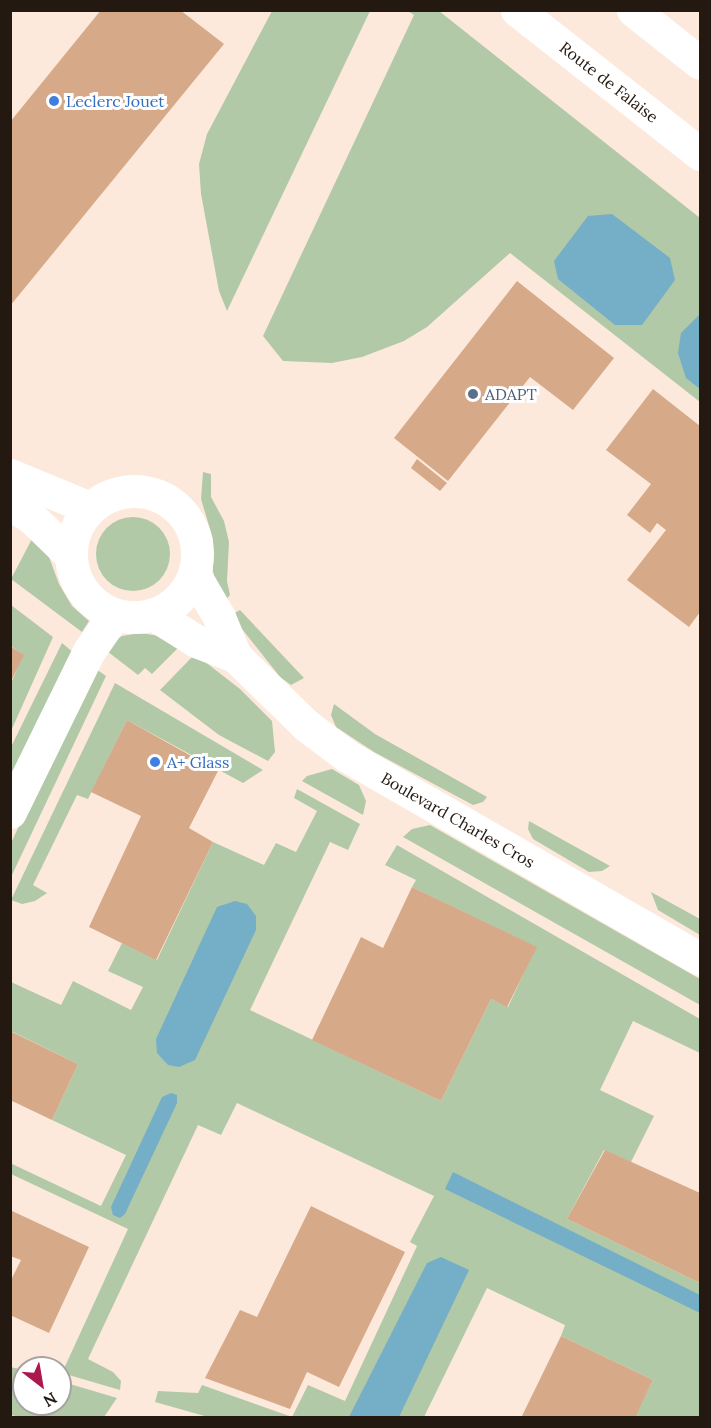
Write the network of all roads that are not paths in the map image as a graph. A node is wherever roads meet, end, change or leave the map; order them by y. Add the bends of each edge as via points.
1 (517, 10) edge
2 (633, 10) edge
3 (700, 63) edge
4 (700, 154) edge
5 (10, 475) edge
6 (10, 504) edge
7 (90, 508) junction
8 (70, 555) junction
9 (194, 574) junction
10 (153, 614) junction
11 (114, 615) junction
12 (235, 656) junction
13 (10, 812) edge
14 (700, 959) edge

1 - 4 main road, Route de Falaise
2 - 3 main road
5 - 7 main road
6 - 8 main road via 32,518
7 - 8 main road via 77,526
7 - 9 main road via 105,497 141,491 174,505 195,535
8 - 11 main road via 73,574 82,592 96,606
9 - 10 main road via 185,592 171,606
9 - 12 main road, Boulevard Charles Cros via 219,617
10 - 11 main road via 134,618
10 - 12 main road, Boulevard Charles Cros via 196,641
11 - 13 main road via 89,651
12 - 14 main road, Boulevard Charles Cros via 307,726 347,756

